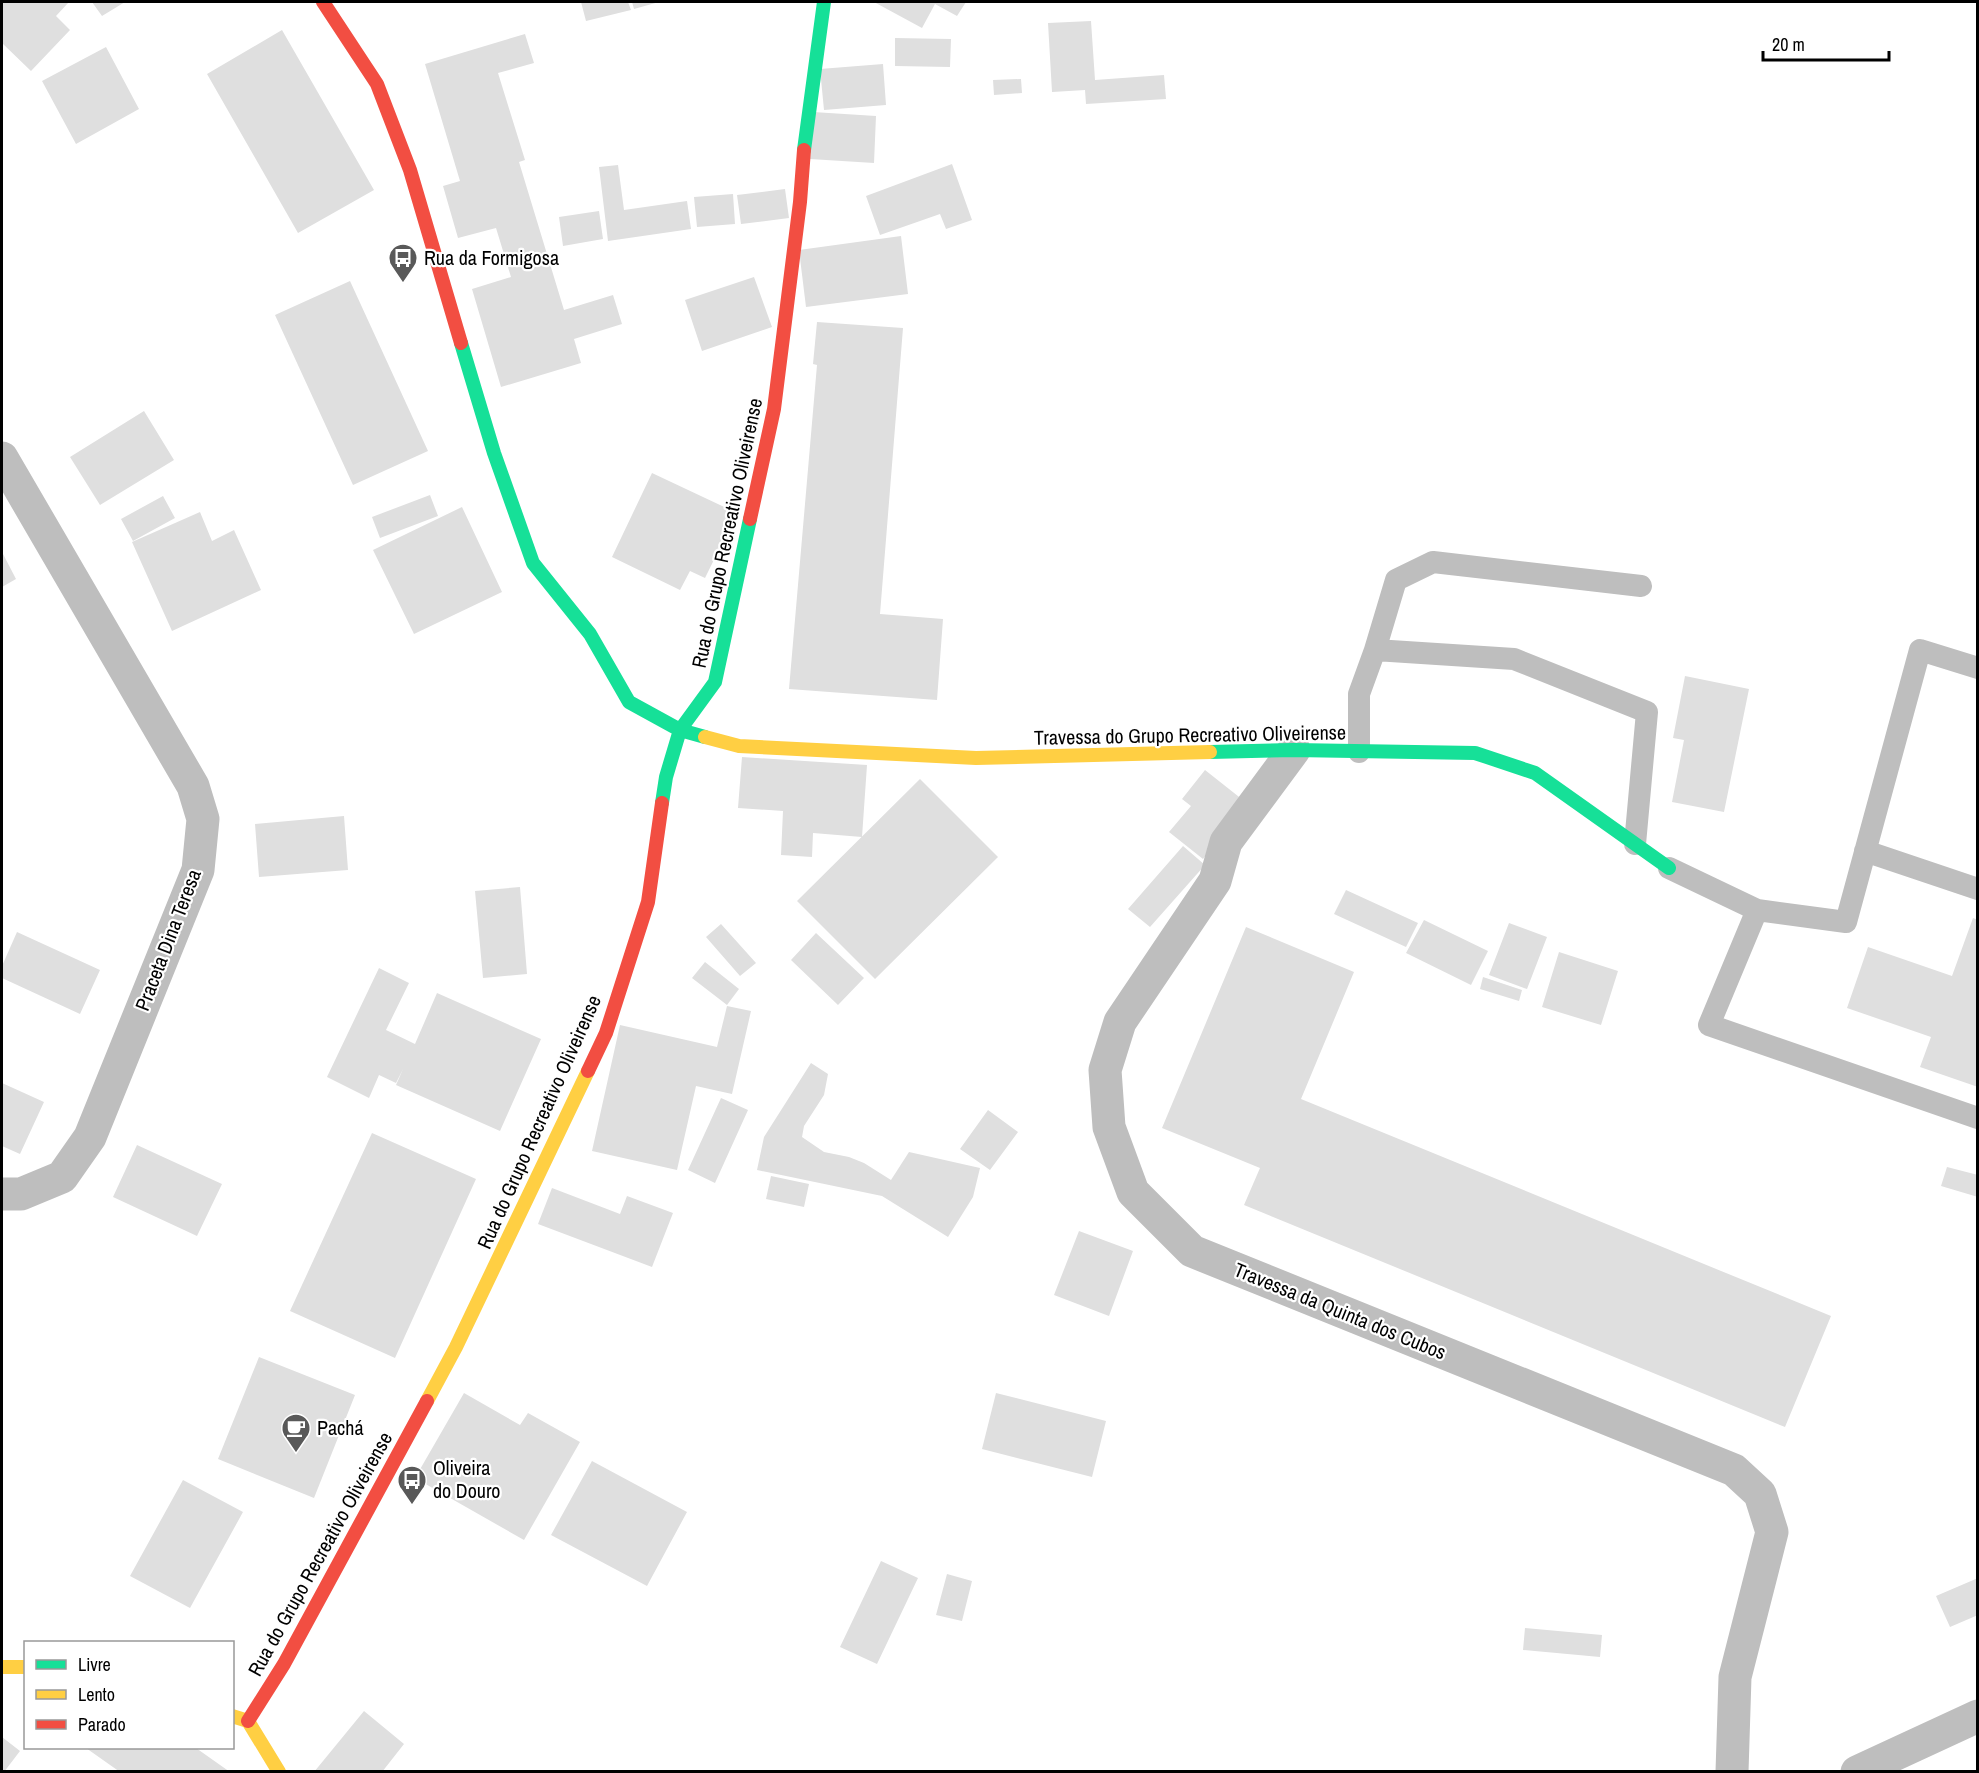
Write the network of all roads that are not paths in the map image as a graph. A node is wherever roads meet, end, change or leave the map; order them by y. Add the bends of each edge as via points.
1 (322, 2) edge
2 (824, 2) edge
3 (2, 458) edge
4 (1641, 586) dead end
5 (1375, 650) junction
6 (1977, 668) edge
7 (680, 730) junction
8 (1294, 750) junction
9 (1359, 752) junction
10 (1635, 844) junction
11 (1865, 851) junction
12 (1669, 868) joint
13 (1977, 889) edge
14 (1757, 910) junction
15 (1977, 1118) edge
16 (2, 1194) edge
17 (2, 1667) edge
18 (24, 1667) edge
19 (1977, 1716) edge
20 (234, 1717) edge
21 (248, 1721) junction
22 (279, 1772) edge
23 (1732, 1772) edge
24 (1857, 1772) edge

1 - 7 street via 377,84 410,170 494,453 533,563 590,634 629,702
2 - 7 street, Rua do Grupo Recreativo Oliveirense via 801,161 800,202 774,409 715,682
3 - 16 street, Praceta Dina Teresa via 193,786 203,819 198,870 90,1137 62,1177 21,1194
4 - 5 lane via 1433,562 1396,580
5 - 9 lane via 1359,694
5 - 10 lane via 1514,659 1647,712
6 - 11 lane via 1920,650
7 - 8 street, Travessa do Grupo Recreativo Oliveirense via 739,746 976,758
7 - 21 street, Rua do Grupo Recreativo Oliveirense via 666,777 648,902 606,1033 456,1347 284,1664
8 - 9 street, Travessa do Grupo Recreativo Oliveirense
8 - 23 street, Travessa da Quinta dos Cubos via 1226,843 1215,881 1120,1022 1105,1070 1107,1104 1109,1127 1133,1192 1192,1251 1734,1470 1760,1494 1772,1532 1735,1677
9 - 10 street, Travessa do Grupo Recreativo Oliveirense via 1475,753 1535,773
10 - 12 street, Travessa do Grupo Recreativo Oliveirense
11 - 13 lane
11 - 14 lane via 1846,922
12 - 14 lane
14 - 15 lane via 1709,1025
17 - 18 street
19 - 24 street
20 - 21 street
21 - 22 street

